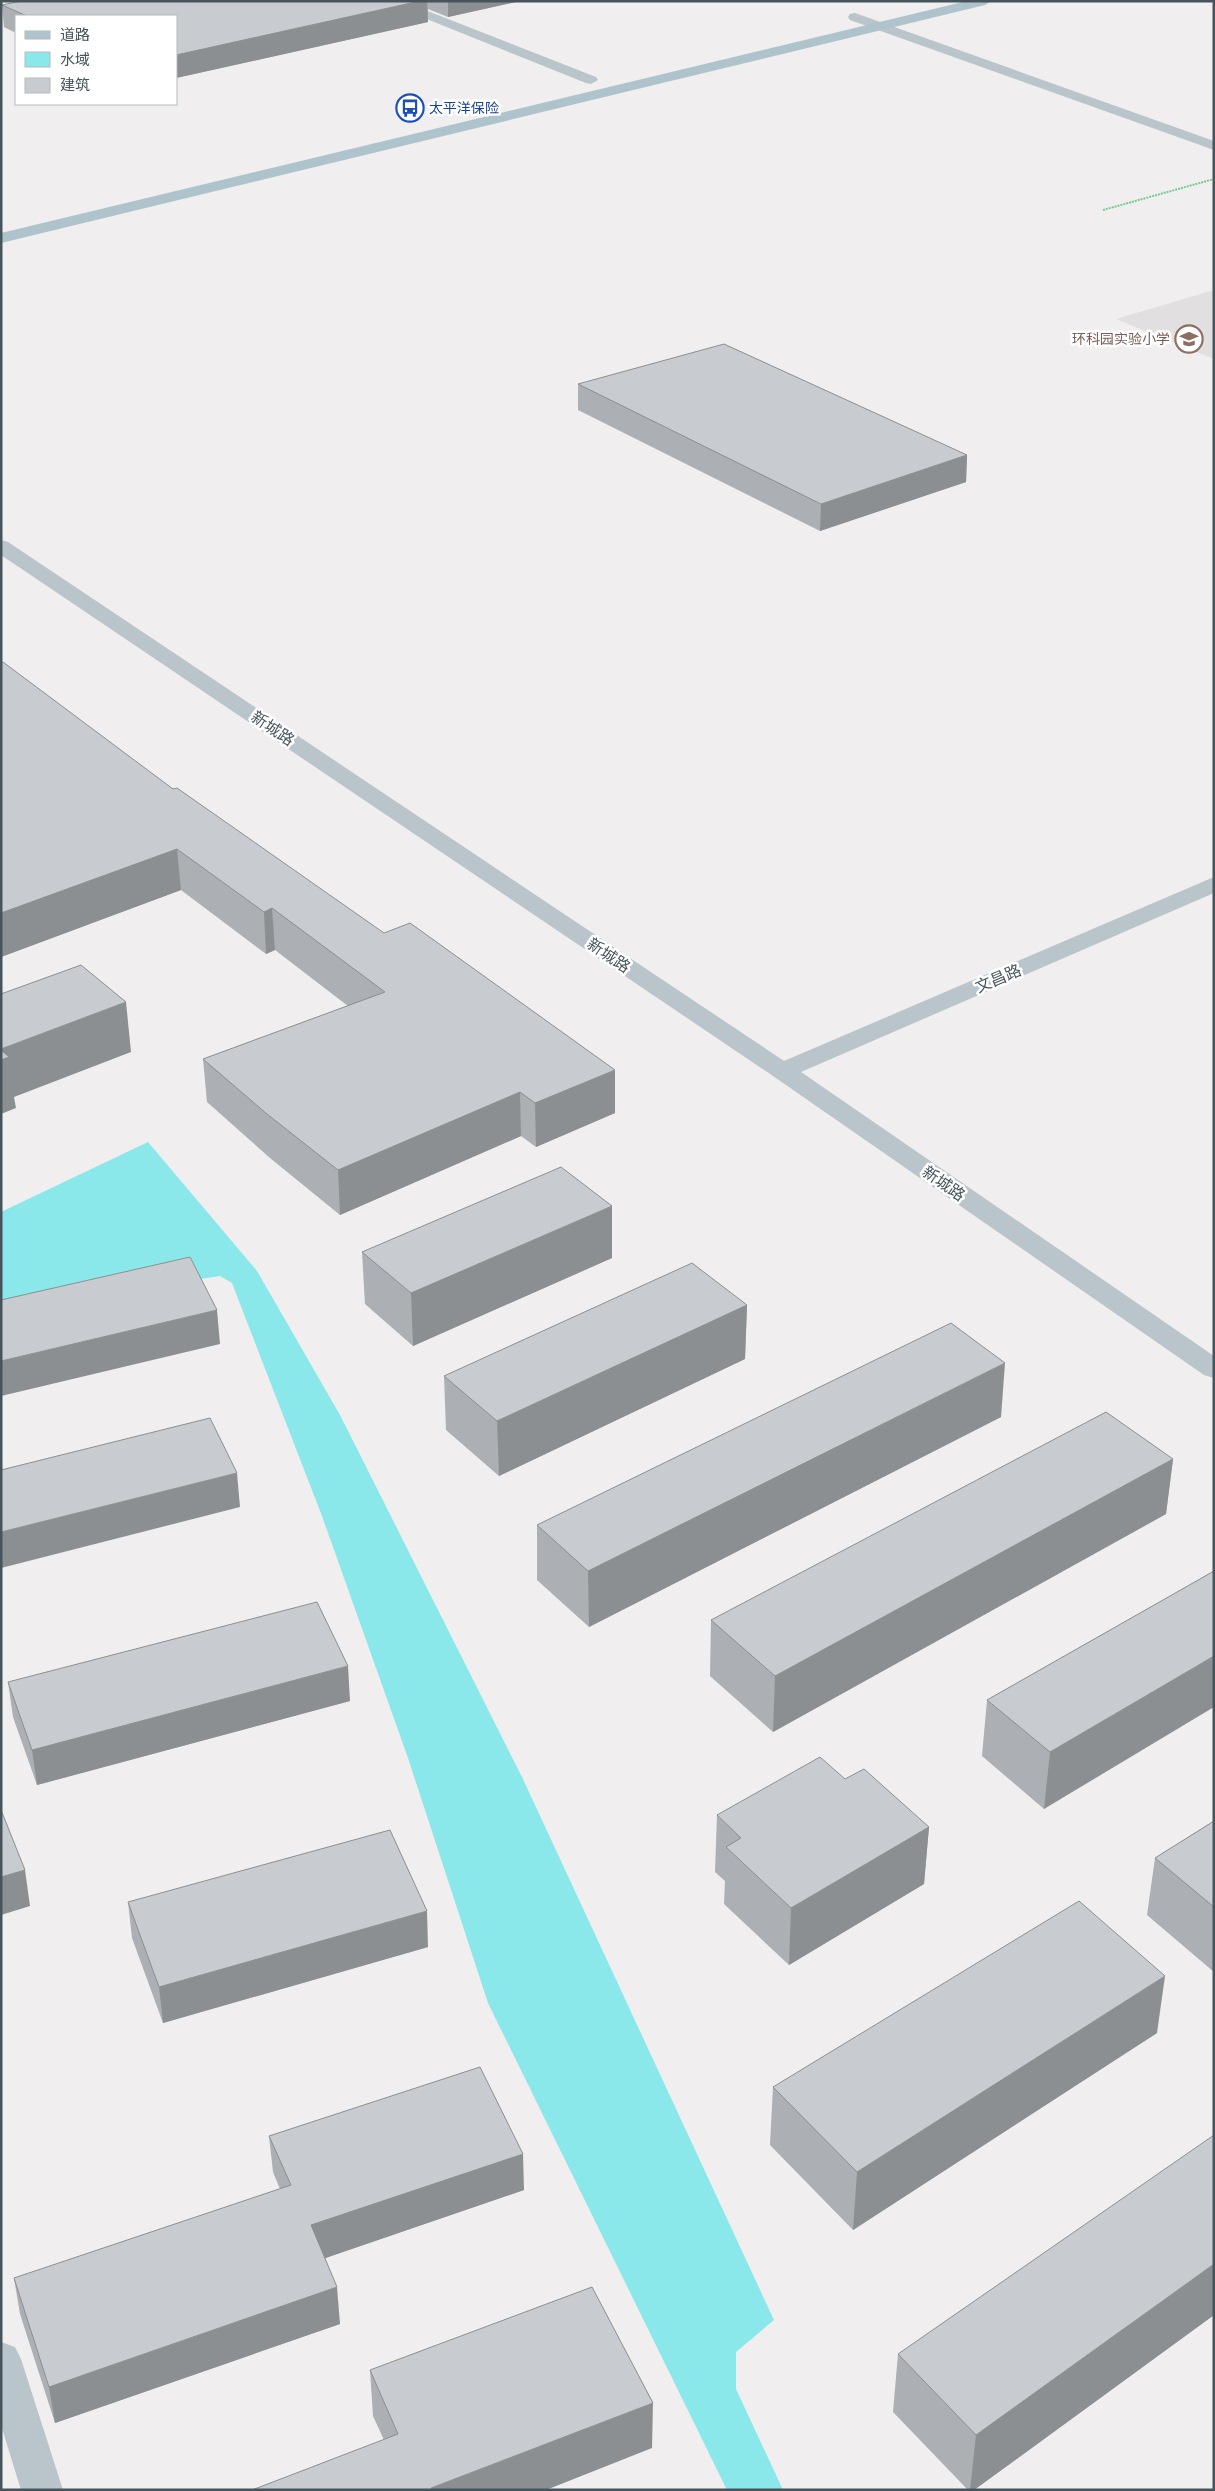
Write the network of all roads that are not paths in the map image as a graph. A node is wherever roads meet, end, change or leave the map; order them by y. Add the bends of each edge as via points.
1 (389, 1) edge
2 (921, 1) edge
3 (984, 1) edge
4 (902, 6) dead end
5 (884, 10) dead end
6 (855, 17) junction
7 (836, 21) dead end
8 (880, 27) junction
9 (610, 75) dead end
10 (591, 80) junction
11 (563, 86) dead end
12 (1214, 146) edge
13 (1, 238) edge
14 (1, 546) edge
15 (1214, 884) edge
16 (782, 1071) junction
17 (1214, 1369) edge
18 (1, 2359) edge
19 (42, 2490) edge

1 - 10 street
2 - 4 main road
3 - 8 main road
5 - 6 main road
6 - 7 main road
6 - 8 street
8 - 12 street
8 - 13 main road
9 - 10 main road
10 - 11 main road
14 - 16 street, 新城路
15 - 16 street, 文昌路
16 - 17 street, 新城路
18 - 19 street

